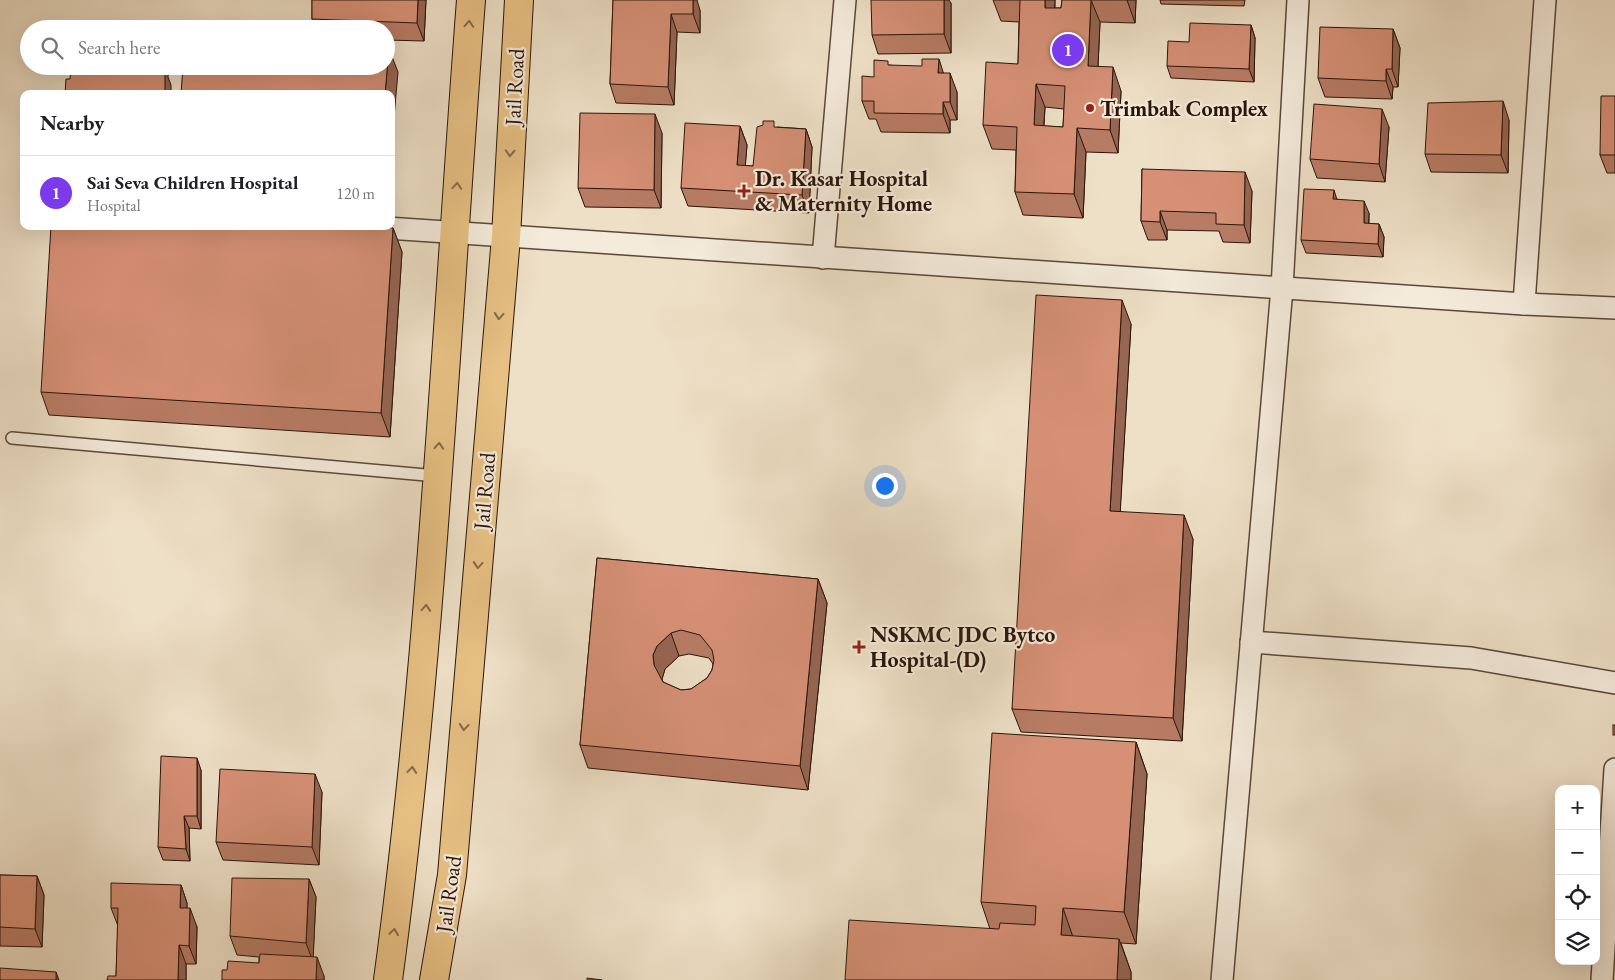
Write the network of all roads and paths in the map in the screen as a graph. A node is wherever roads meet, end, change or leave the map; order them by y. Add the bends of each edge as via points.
1 (471, 0) edge
2 (519, 0) edge
3 (845, 0) edge
4 (1298, 0) edge
5 (1545, 0) edge
6 (395, 229) edge
7 (453, 234) junction
8 (506, 237) junction
9 (823, 258) junction
10 (1282, 288) junction
11 (1524, 304) junction
12 (1615, 308) edge
13 (12, 438) dead end
14 (437, 476) junction
15 (1251, 642) junction
16 (1615, 682) edge
17 (1615, 769) edge
18 (388, 980) edge
19 (434, 980) edge
20 (1222, 980) edge
21 (1602, 980) edge

7 -> 1 main road
2 -> 8 main road, Jail Road
3 - 9 street
4 - 10 street
5 - 11 street
6 - 7 street
7 - 8 street
14 -> 7 main road
8 - 9 street
8 -> 19 main road, Jail Road via 452,875
9 - 10 street
10 - 11 street
10 - 15 street
11 - 12 street
13 - 14 lane
18 -> 14 main road via 403,867
15 - 16 street via 1472,658
15 - 20 street
17 - 21 street

